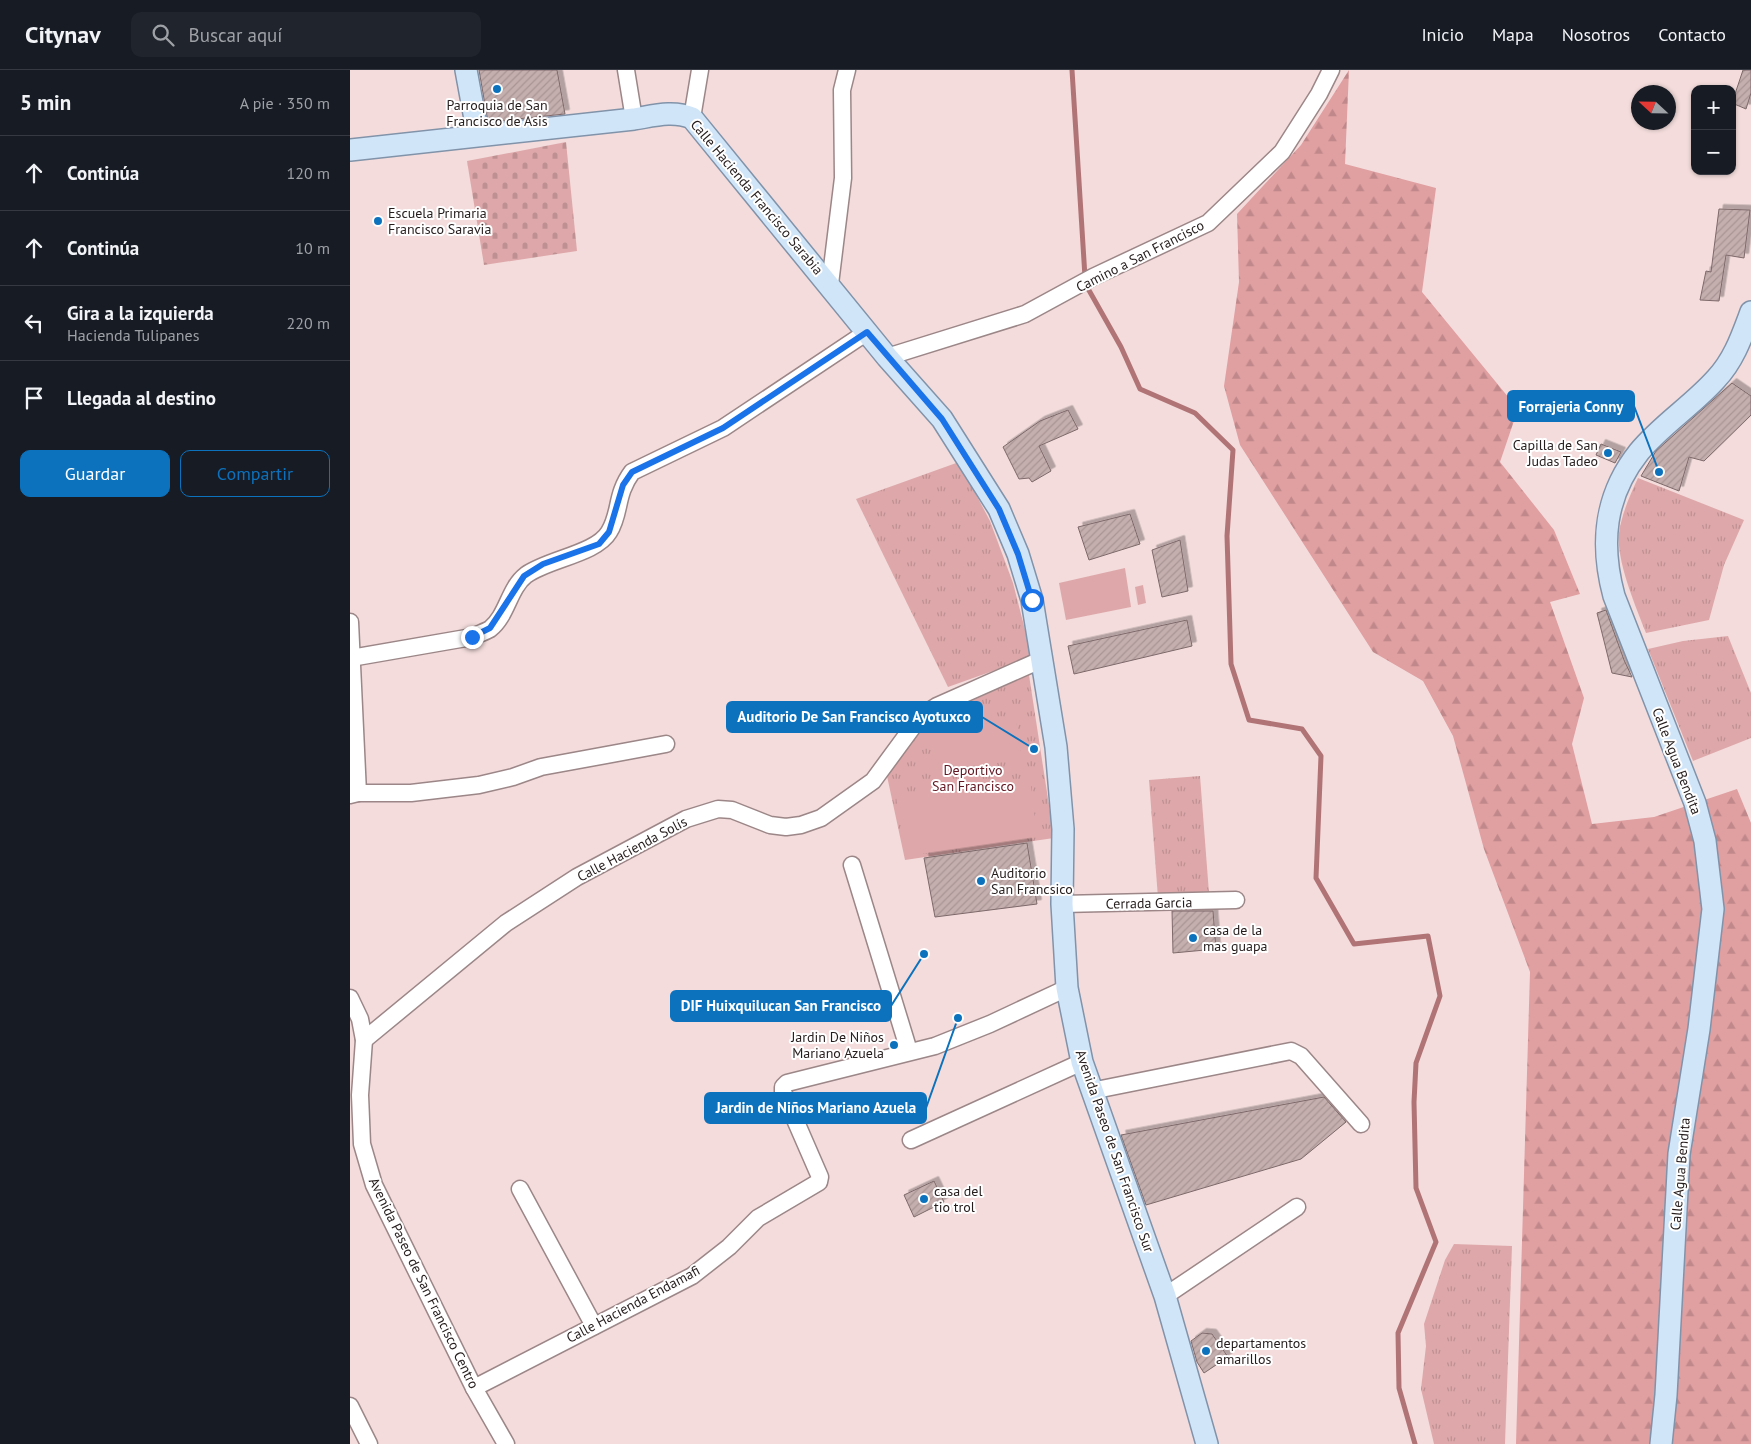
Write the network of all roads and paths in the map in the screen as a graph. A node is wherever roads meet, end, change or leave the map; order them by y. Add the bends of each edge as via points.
1 (466, 70) edge
2 (626, 70) edge
3 (700, 70) edge
4 (847, 70) edge
5 (1331, 70) edge
6 (692, 118) junction
7 (634, 119) junction
8 (478, 135) junction
9 (350, 150) edge
10 (830, 284) junction
11 (1751, 312) edge
12 (867, 332) junction
13 (888, 357) junction
14 (350, 622) edge
15 (351, 658) edge
16 (1042, 659) junction
17 (666, 744) dead end
18 (354, 794) edge
19 (852, 865) dead end
20 (1236, 900) dead end
21 (1062, 904) junction
22 (1067, 988) junction
23 (350, 998) edge
24 (364, 1040) junction
25 (909, 1052) junction
26 (1082, 1062) junction
27 (1091, 1091) junction
28 (1361, 1124) dead end
29 (911, 1140) dead end
30 (520, 1189) dead end
31 (1297, 1207) dead end
32 (1165, 1296) junction
33 (594, 1326) junction
34 (474, 1388) junction
35 (350, 1406) edge
36 (369, 1444) edge
37 (506, 1444) edge
38 (1208, 1444) edge
39 (1662, 1444) edge

1 - 8 main road
2 - 7 street
3 - 6 street
4 - 10 street via 842,90 843,178
5 - 13 street, Camino a San Francisco via 1282,152 1208,223 1025,314
6 - 7 main road, Calle Hacienda Francisco Sarabia via 668,114
6 - 10 main road, Calle Hacienda Francisco Sarabia
7 - 8 main road, Calle Hacienda Francisco Sarabia
8 - 9 main road, Calle Hacienda Francisco Sarabia
10 - 12 main road, Calle Hacienda Francisco Sarabia
11 - 39 main road, Calle Agua Bendita via 1734,356 1716,379 1640,452 1627,471 1612,507 1605,548 1614,596 1695,803 1705,841 1713,909 1699,1029 1679,1154
12 - 13 main road, Calle Hacienda Francisco Sarabia
12 - 15 street via 723,428 632,472 623,485 609,532 599,544 543,564 524,576 490,628 472,637
13 - 16 main road, Avenida Paseo de San Francisco Sur via 942,419 999,509 1024,572
14 - 15 street
15 - 18 street
16 - 21 main road, Avenida Paseo de San Francisco Sur via 1056,747 1064,829
16 - 24 street, Calle Hacienda Solís via 937,706 920,718 873,781 821,818 786,827 770,825 732,810 718,809 686,819 586,872 506,923
17 - 18 street via 541,767 480,785 411,793
19 - 25 street
20 - 21 street, Cerrada Garcia
21 - 22 main road, Avenida Paseo de San Francisco Sur
22 - 25 street, Calle Hacienda Endamafi via 944,1043
22 - 26 main road, Avenida Paseo de San Francisco Sur
23 - 24 street, Avenida Paseo de San Francisco Centro via 360,1019
24 - 34 street, Avenida Paseo de San Francisco Centro via 360,1095 362,1144 372,1177
25 - 33 street, Calle Hacienda Endamafi via 787,1083 783,1092 820,1177 819,1182 758,1218 692,1276
26 - 27 main road, Avenida Paseo de San Francisco Sur
26 - 29 street
27 - 28 street via 1291,1051 1301,1056
27 - 32 main road, Avenida Paseo de San Francisco Sur
30 - 33 street
31 - 32 street
32 - 38 main road, Avenida Paseo de San Francisco Sur
33 - 34 street, Calle Hacienda Endamafi
34 - 37 street, Avenida Paseo de San Francisco Centro
35 - 36 street

